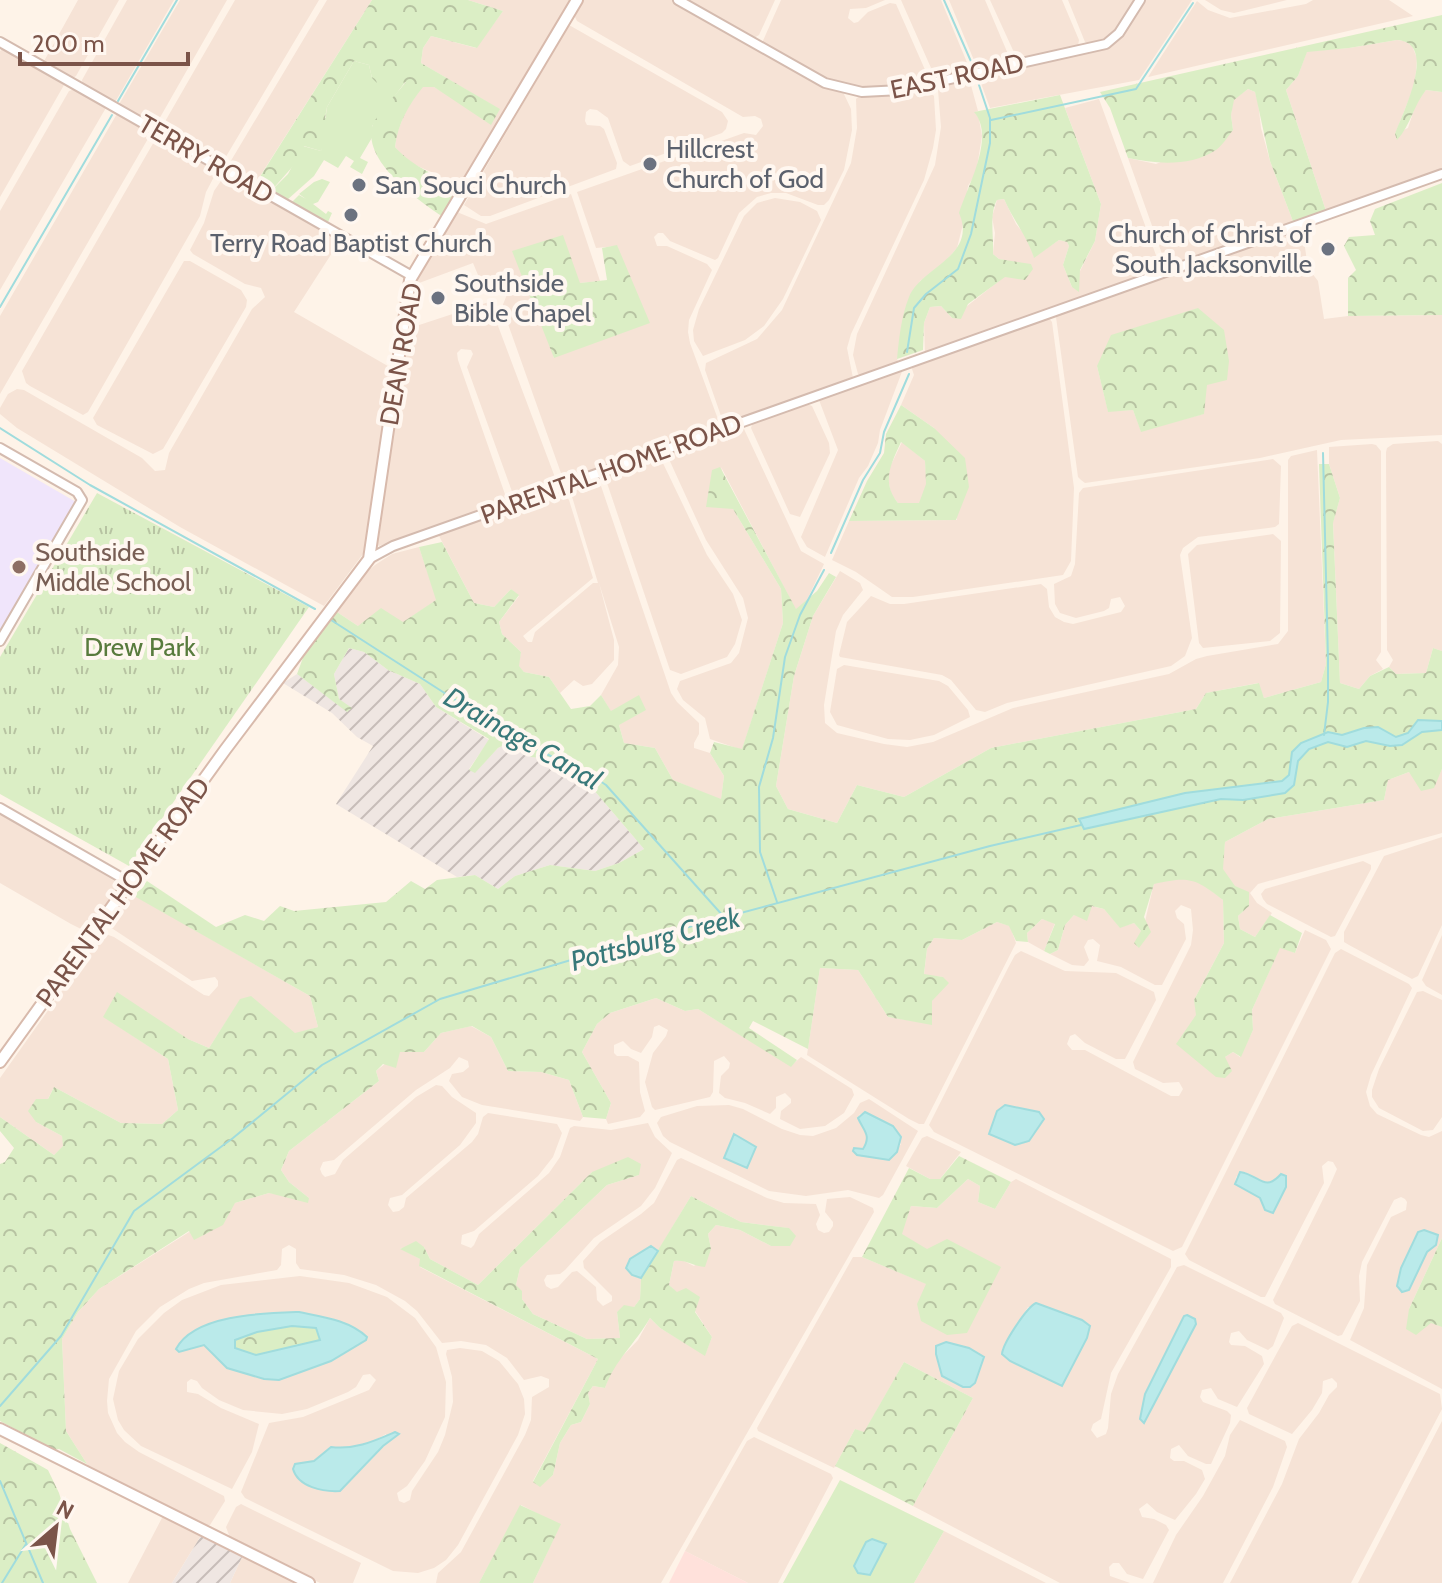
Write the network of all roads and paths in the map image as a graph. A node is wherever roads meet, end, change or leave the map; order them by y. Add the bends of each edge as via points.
1 (577, 0) edge
2 (678, 0) edge
3 (1140, 0) edge
4 (0, 42) edge
5 (1442, 174) edge
6 (412, 276) junction
7 (0, 448) edge
8 (369, 559) junction
9 (0, 641) edge
10 (0, 808) edge
11 (129, 882) junction
12 (0, 1062) edge
13 (0, 1429) edge
14 (309, 1583) edge

1 - 6 main road, DEAN ROAD
2 - 3 street, EAST ROAD via 815,79 876,93 1106,44
4 - 6 street, TERRY ROAD
5 - 8 street, PARENTAL HOME ROAD
6 - 8 main road, DEAN ROAD
7 - 9 street via 81,497
8 - 11 main road, PARENTAL HOME ROAD
10 - 11 street
11 - 12 main road, PARENTAL HOME ROAD
13 - 14 main road

